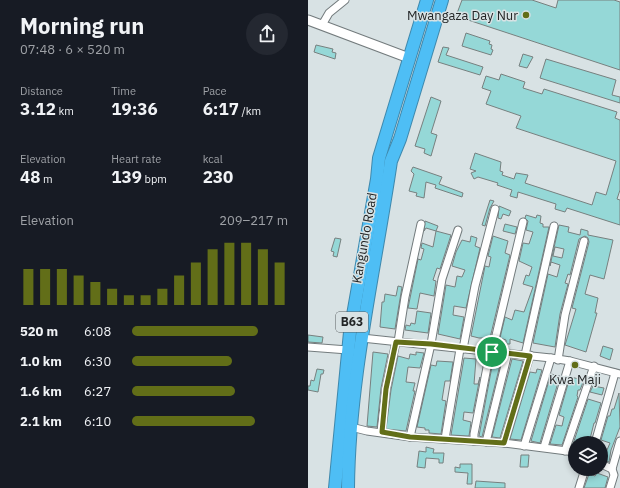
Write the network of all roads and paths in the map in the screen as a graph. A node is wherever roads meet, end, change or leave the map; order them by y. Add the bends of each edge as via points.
1 (345, 0) edge
2 (427, 0) edge
3 (442, 0) edge
4 (308, 20) edge
5 (322, 25) junction
6 (409, 58) junction
7 (495, 209) dead end
8 (523, 222) dead end
9 (421, 224) dead end
10 (554, 226) dead end
11 (458, 230) dead end
12 (584, 241) dead end
13 (362, 338) junction
14 (397, 342) junction
15 (431, 344) junction
16 (308, 347) edge
17 (462, 349) junction
18 (348, 350) junction
19 (491, 352) junction
20 (508, 353) junction
21 (527, 355) junction
22 (554, 359) junction
23 (570, 361) junction
24 (594, 366) junction
25 (618, 373) edge
26 (351, 427) junction
27 (382, 432) junction
28 (597, 436) edge
29 (410, 437) junction
30 (445, 439) junction
31 (474, 441) junction
32 (486, 442) junction
33 (620, 442) edge
34 (504, 443) junction
35 (524, 446) junction
36 (544, 447) junction
37 (565, 451) junction
38 (568, 451) edge
39 (608, 467) edge
40 (612, 469) junction
41 (583, 476) edge
42 (335, 488) edge
43 (348, 488) edge
44 (579, 488) edge
45 (610, 488) edge

1 - 5 street via 329,12
2 - 6 highway, Kangundo Road / B63
3 - 13 highway, Kangundo Road / B63 via 391,161
4 - 5 main road
5 - 6 main road
6 - 18 highway, Kangundo Road / B63 via 379,158
7 - 17 street
8 - 19 street
9 - 14 street
10 - 21 street
11 - 15 street via 442,279
12 - 22 street
13 - 14 street
13 - 26 highway, Kangundo Road / B63
14 - 15 street
14 - 27 street via 386,389
15 - 17 street
15 - 29 street
16 - 18 street
17 - 19 street
17 - 30 street
18 - 42 highway, Kangundo Road / B63
19 - 20 street
19 - 31 street
20 - 21 street
20 - 32 street
21 - 22 street
21 - 34 street
22 - 23 street
22 - 35 street
23 - 24 street
23 - 36 street
24 - 25 street
24 - 37 street
25 - 28 street
26 - 27 street via 367,432
26 - 43 highway, Kangundo Road / B63
27 - 29 street
29 - 30 street
30 - 31 street
31 - 32 street
32 - 34 street
33 - 40 street
34 - 35 street
35 - 36 street
36 - 37 street
37 - 38 street
39 - 40 street
40 - 45 street via 614,475
41 - 44 street

